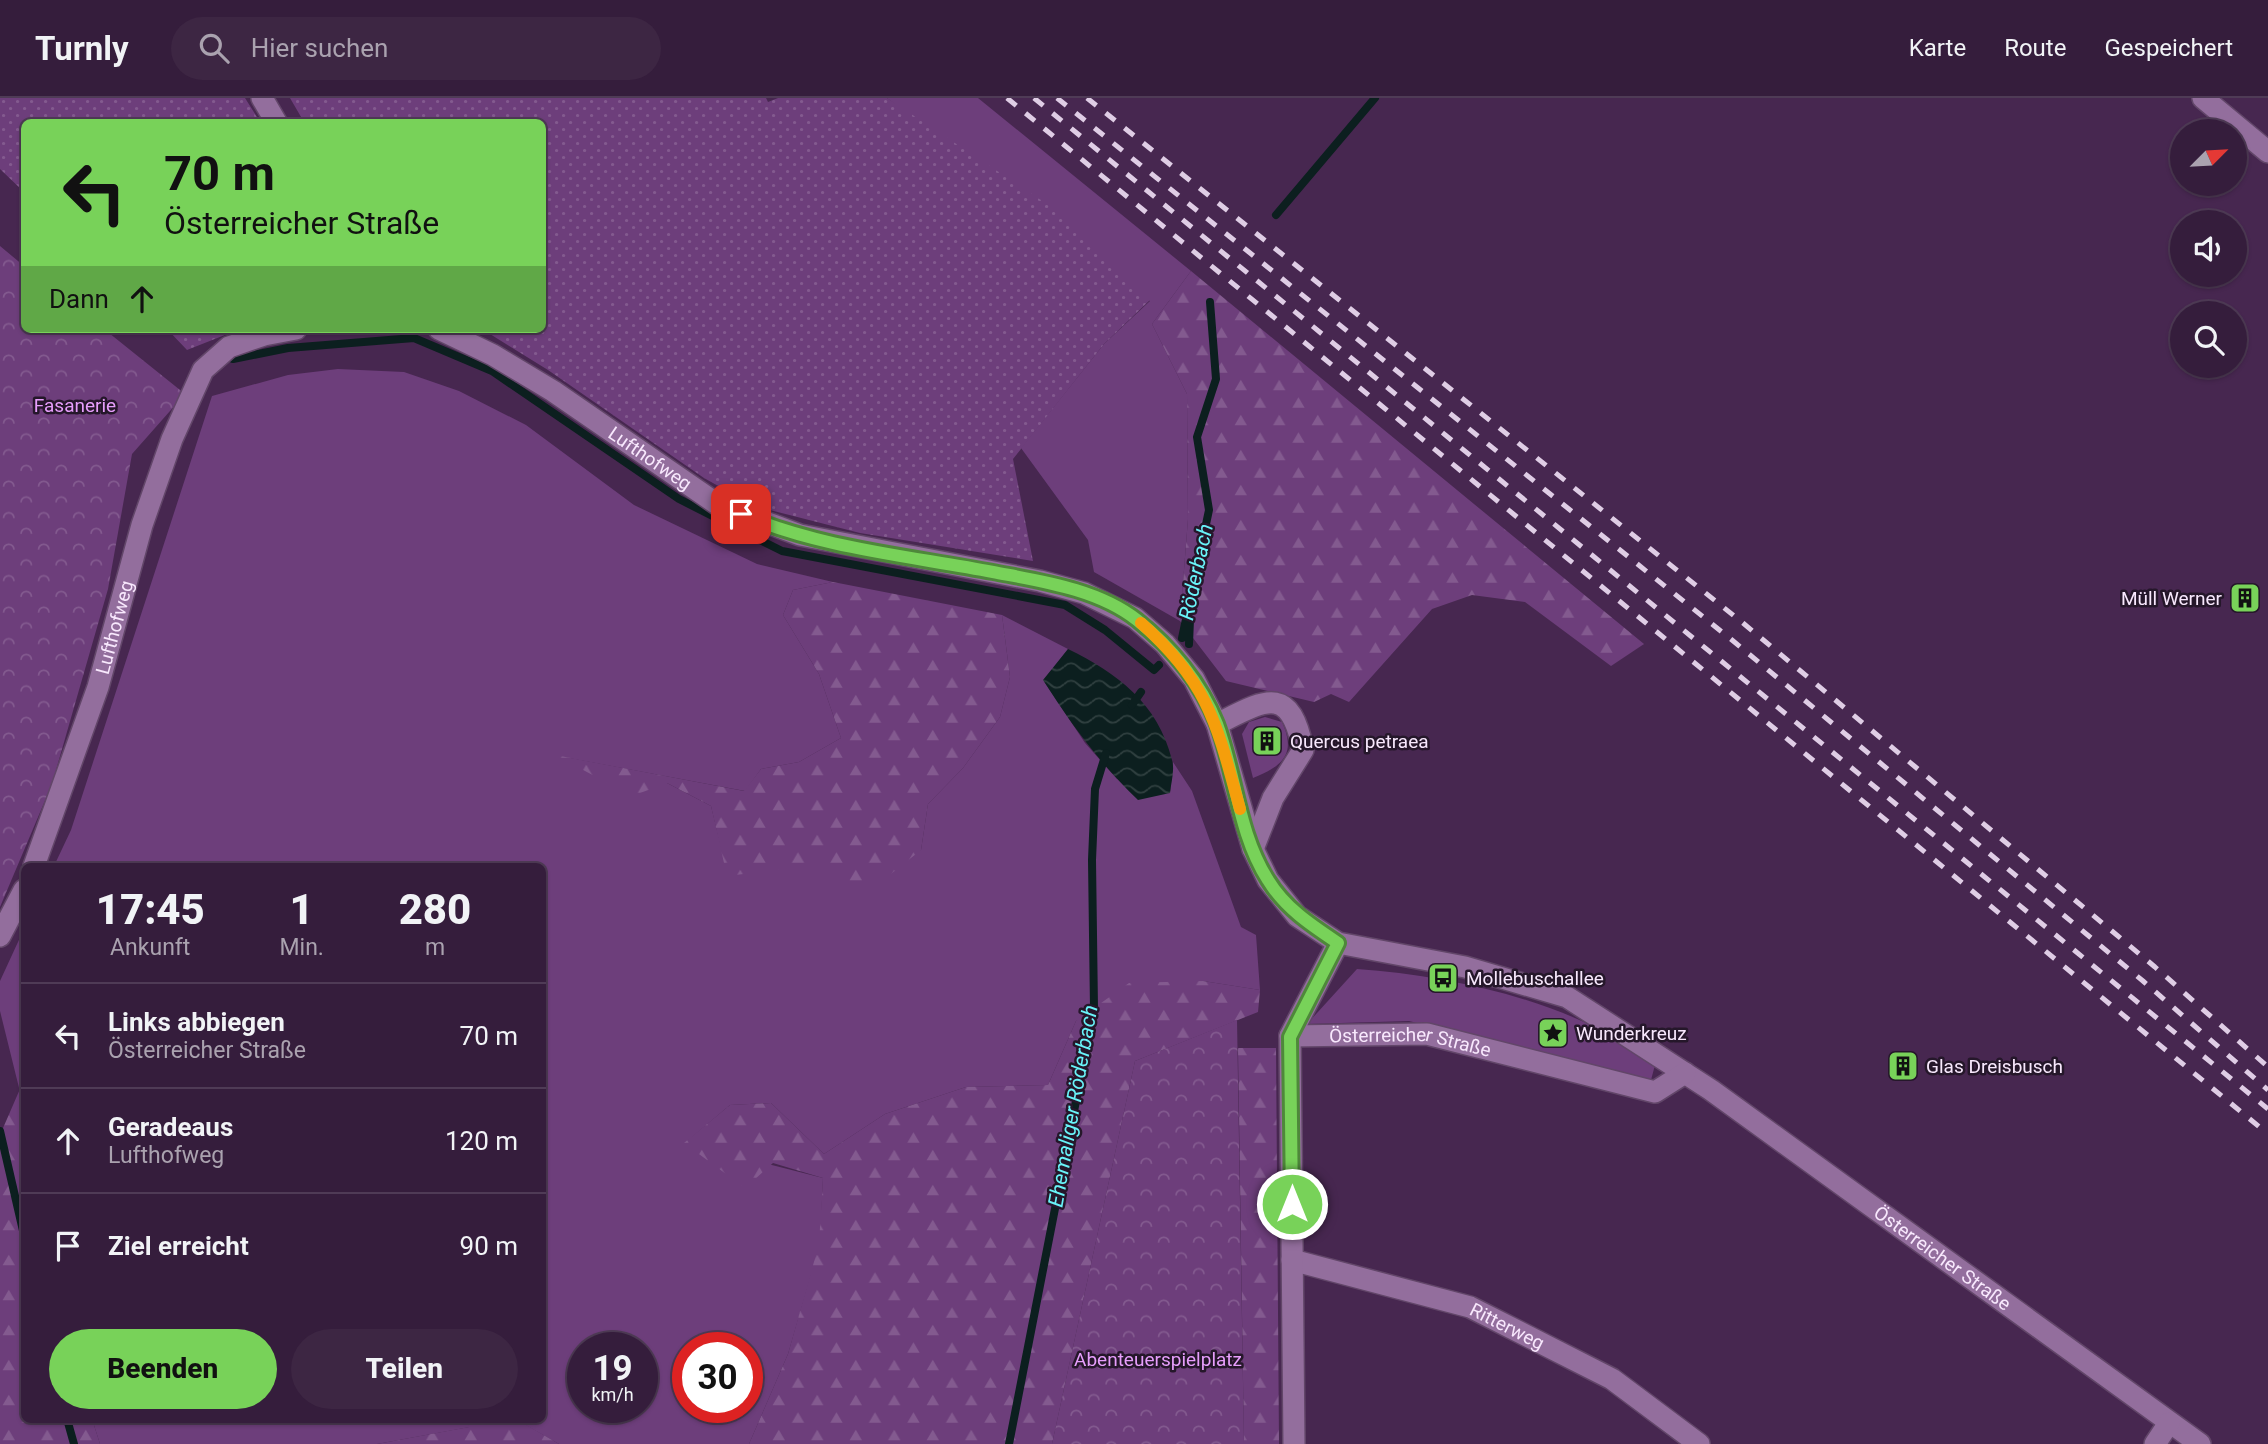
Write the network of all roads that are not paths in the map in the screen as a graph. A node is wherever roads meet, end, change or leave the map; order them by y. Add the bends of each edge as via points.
1 (262, 98) edge
2 (2203, 98) edge
3 (274, 119) edge
4 (2268, 152) edge
5 (275, 333) edge
6 (447, 333) edge
7 (1084, 593) joint
8 (1217, 724) junction
9 (1253, 849) junction
10 (35, 863) edge
11 (21, 896) edge
12 (0, 936) edge
13 (1338, 943) junction
14 (1290, 1037) junction
15 (1685, 1073) junction
16 (1292, 1260) junction
17 (2169, 1423) junction
18 (1294, 1444) edge
19 (1699, 1444) edge
20 (2155, 1444) edge
21 (2200, 1444) edge

1 - 3 street
2 - 4 street
5 - 10 street, Lufthofweg via 229,347 203,370 146,513 98,687
6 - 7 street, Lufthofweg via 553,391 717,504 764,524
7 - 8 street, Österreicher Straße via 1135,618 1165,645 1194,680
8 - 9 street, Österreicher Straße
8 - 9 street via 1264,701 1285,706 1298,723 1303,750 1273,798
9 - 13 street, Österreicher Straße via 1268,880 1297,916
11 - 12 street
13 - 14 street
13 - 15 street, Österreicher Straße via 1465,967 1567,997
14 - 15 street, Österreicher Straße via 1427,1034 1655,1092
14 - 16 street
15 - 17 street, Österreicher Straße
16 - 18 street
16 - 19 street, Ritterweg via 1470,1307 1612,1379
17 - 20 street
17 - 21 street, Österreicher Straße

